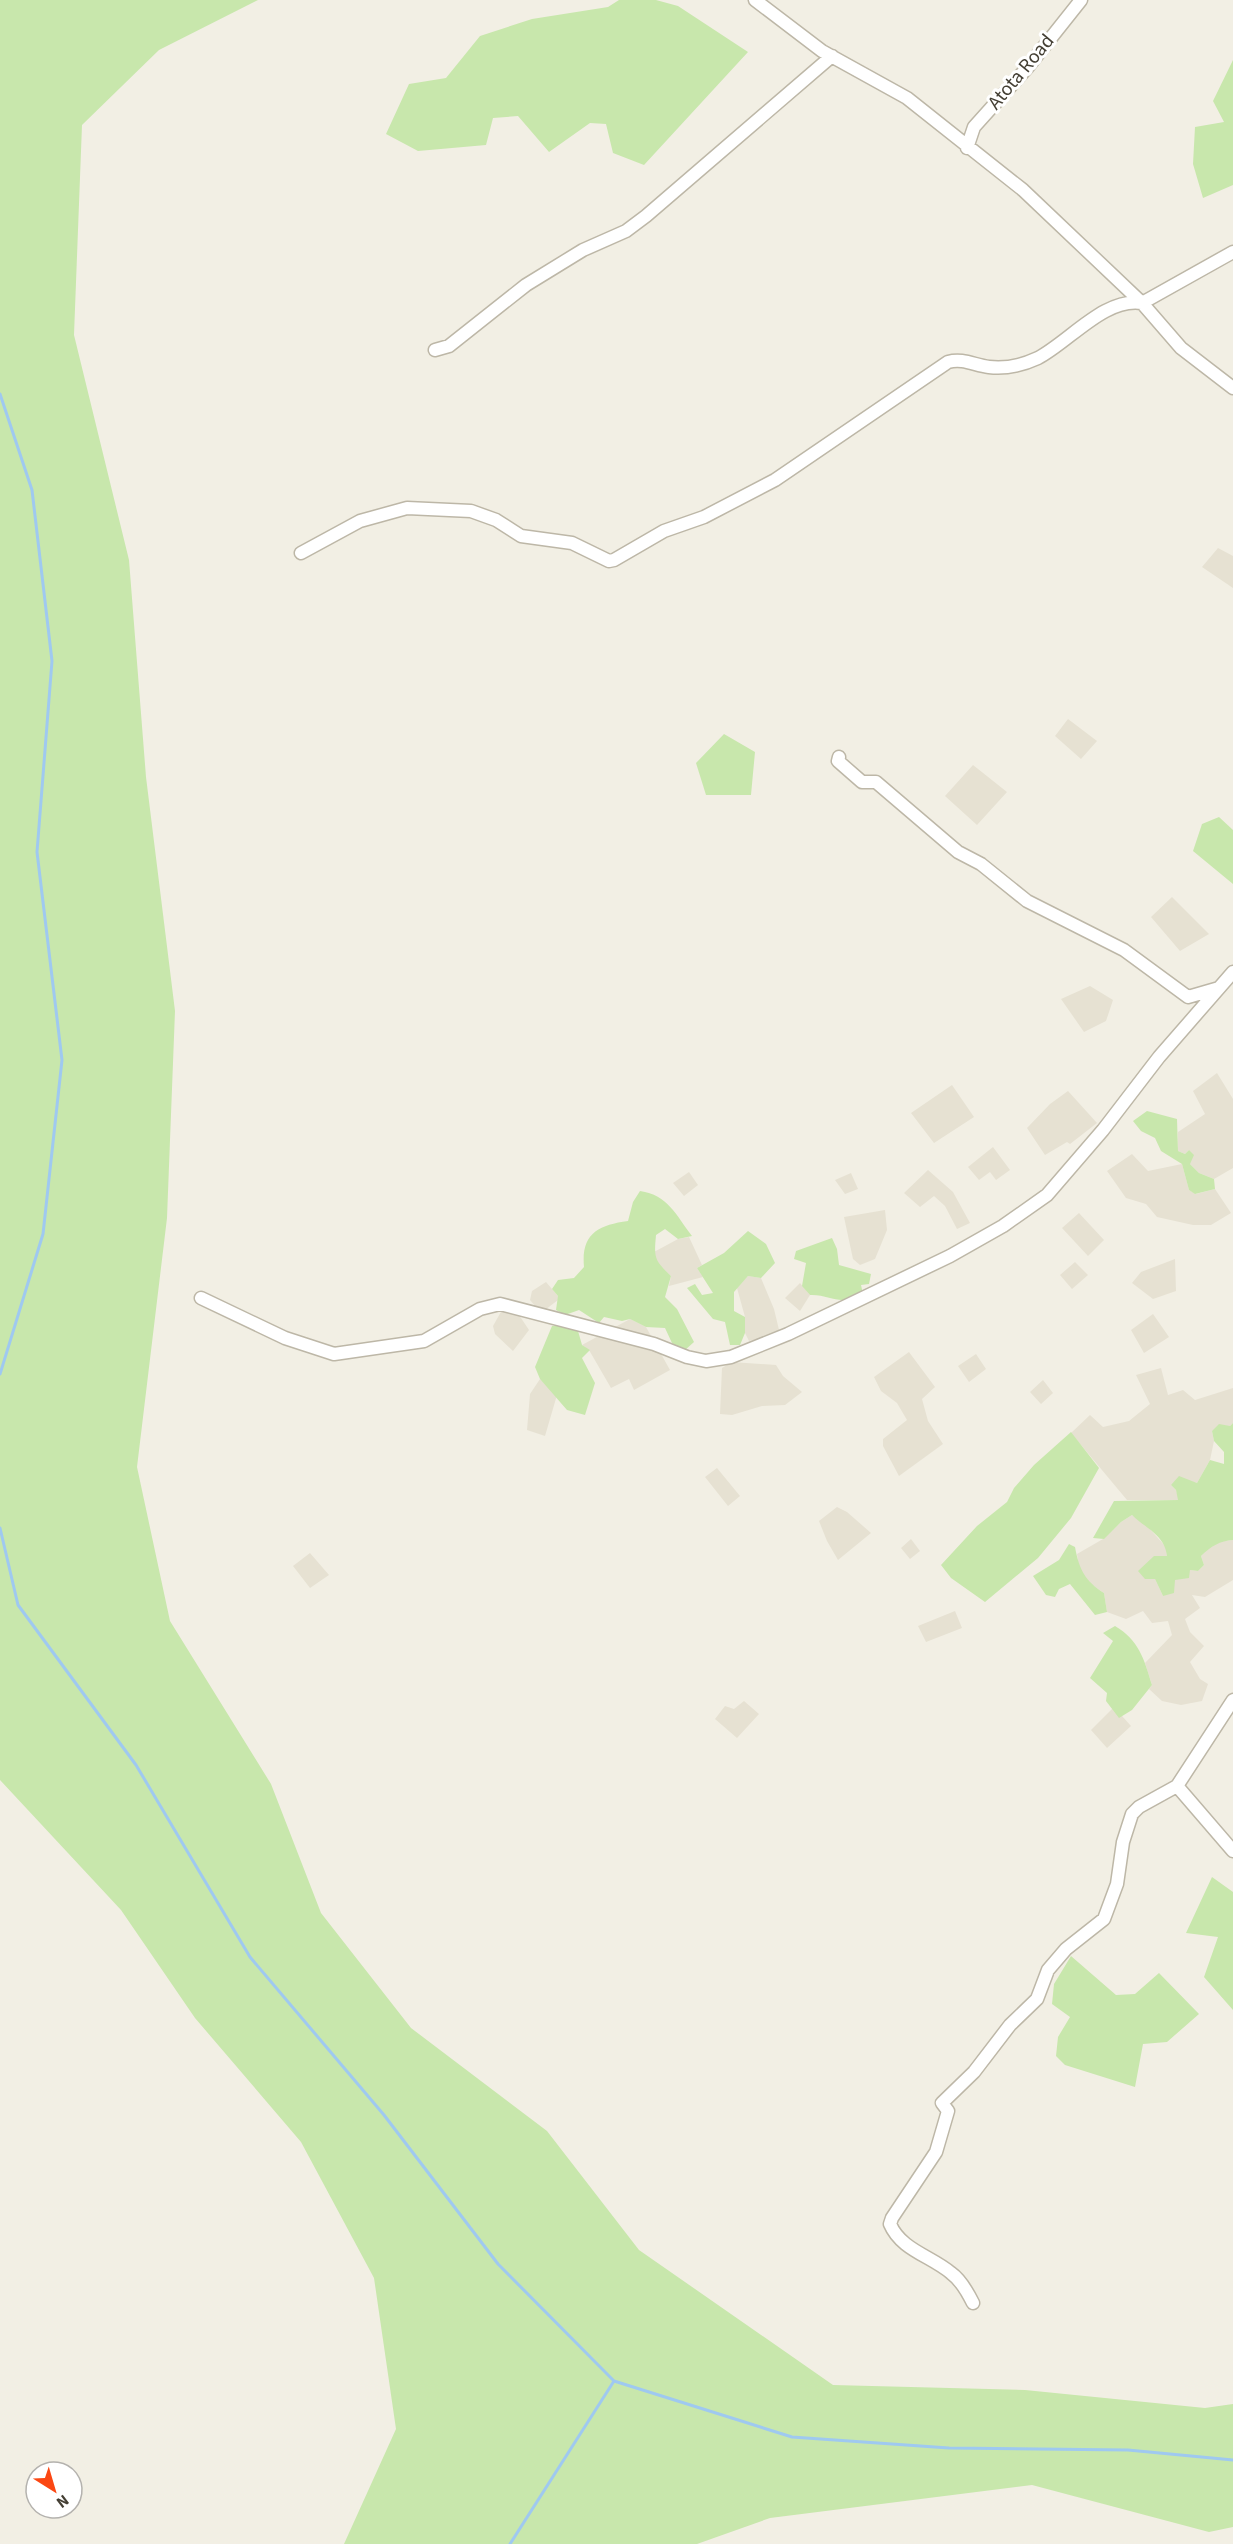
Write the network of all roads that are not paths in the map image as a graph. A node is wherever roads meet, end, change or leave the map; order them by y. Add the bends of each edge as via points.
1 (755, 0) edge
2 (1081, 0) edge
3 (832, 56) junction
4 (967, 148) junction
5 (1233, 252) edge
6 (1142, 303) junction
7 (435, 350) dead end
8 (1233, 388) edge
9 (301, 553) dead end
10 (838, 758) dead end
11 (1233, 972) edge
12 (1219, 988) junction
13 (201, 1298) dead end
14 (1233, 1700) edge
15 (1177, 1786) junction
16 (1233, 1851) edge
17 (973, 2303) dead end

1 - 3 street
2 - 4 street, Atota Road via 974,127
3 - 4 street via 907,98
3 - 7 street via 626,231 584,250 526,285 449,346
4 - 6 street via 1023,190
5 - 6 street
6 - 8 street via 1181,348
6 - 9 street via 1125,302 1109,309 1026,363 987,367 956,360 948,362 775,480 704,517 664,531 612,561 572,543 521,536 496,520 471,511 407,508 360,521
10 - 12 street via 862,782 876,782 958,852 981,864 1027,901 1124,950 1188,997
11 - 12 street
12 - 13 street via 1060,1181 1031,1208 950,1256 849,1306 731,1356 706,1361 687,1357 654,1344 500,1304 480,1309 424,1341 334,1354 285,1338
14 - 15 street
15 - 16 street
15 - 17 street via 1132,1814 1104,1919 1066,1949 1048,1970 1037,1999 942,2103 948,2111 936,2152 892,2218 890,2224 899,2237 951,2272

